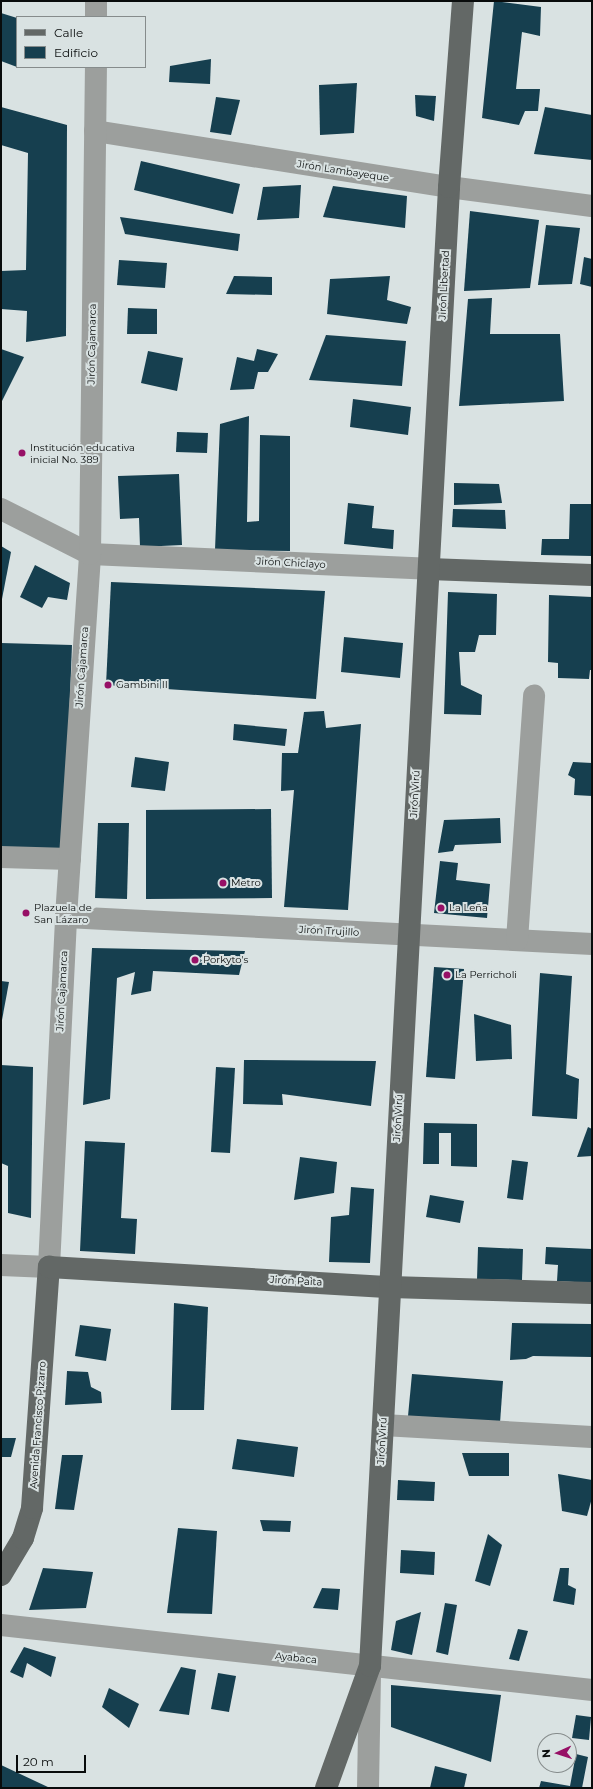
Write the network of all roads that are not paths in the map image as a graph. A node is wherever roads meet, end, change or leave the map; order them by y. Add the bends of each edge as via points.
1 (96, 1) edge
2 (463, 1) edge
3 (96, 16) edge
4 (96, 68) edge
5 (95, 131) junction
6 (449, 187) junction
7 (592, 206) edge
8 (1, 509) edge
9 (90, 554) junction
10 (428, 569) junction
11 (592, 575) edge
12 (534, 696) dead end
13 (1, 857) edge
14 (70, 859) junction
15 (66, 917) junction
16 (407, 935) junction
17 (517, 940) junction
18 (592, 944) edge
19 (1, 1265) edge
20 (49, 1267) junction
21 (390, 1287) junction
22 (592, 1294) edge
23 (383, 1425) junction
24 (592, 1437) edge
25 (1, 1575) edge
26 (1, 1625) edge
27 (370, 1666) junction
28 (592, 1690) edge
29 (326, 1788) edge
30 (368, 1788) edge

1 - 3 street
2 - 6 main road, Jirón Libertad
4 - 5 street, Jirón Cajamarca
5 - 6 street, Jirón Lambayeque
5 - 9 street, Jirón Cajamarca
6 - 7 street, Jirón Lambayeque
6 - 10 main road, Jirón Libertad
8 - 9 street, Jirón Chiclayo
9 - 10 street, Jirón Chiclayo
9 - 14 street, Jirón Cajamarca
10 - 11 main road, Jirón Chiclayo
10 - 16 main road, Jirón Virú
12 - 17 street
13 - 14 street
14 - 15 street, Jirón Cajamarca
15 - 16 street, Jirón Trujillo
15 - 20 street, Jirón Cajamarca
16 - 17 street, Jirón Trujillo
16 - 21 main road, Jirón Virú
17 - 18 street, Jirón Trujillo
19 - 20 street, Jirón Paita
20 - 21 main road, Jirón Paita
20 - 25 main road, Avenida Francisco Pizarro via 32,1508 23,1538
21 - 22 main road, Jirón Paita
21 - 23 main road, Jirón Virú
23 - 24 street
23 - 27 main road, Jirón Virú
26 - 27 street, Ayabaca
27 - 28 street, Ayabaca
27 - 29 main road, Jirón Virú
27 - 30 street, Jirón Virú

